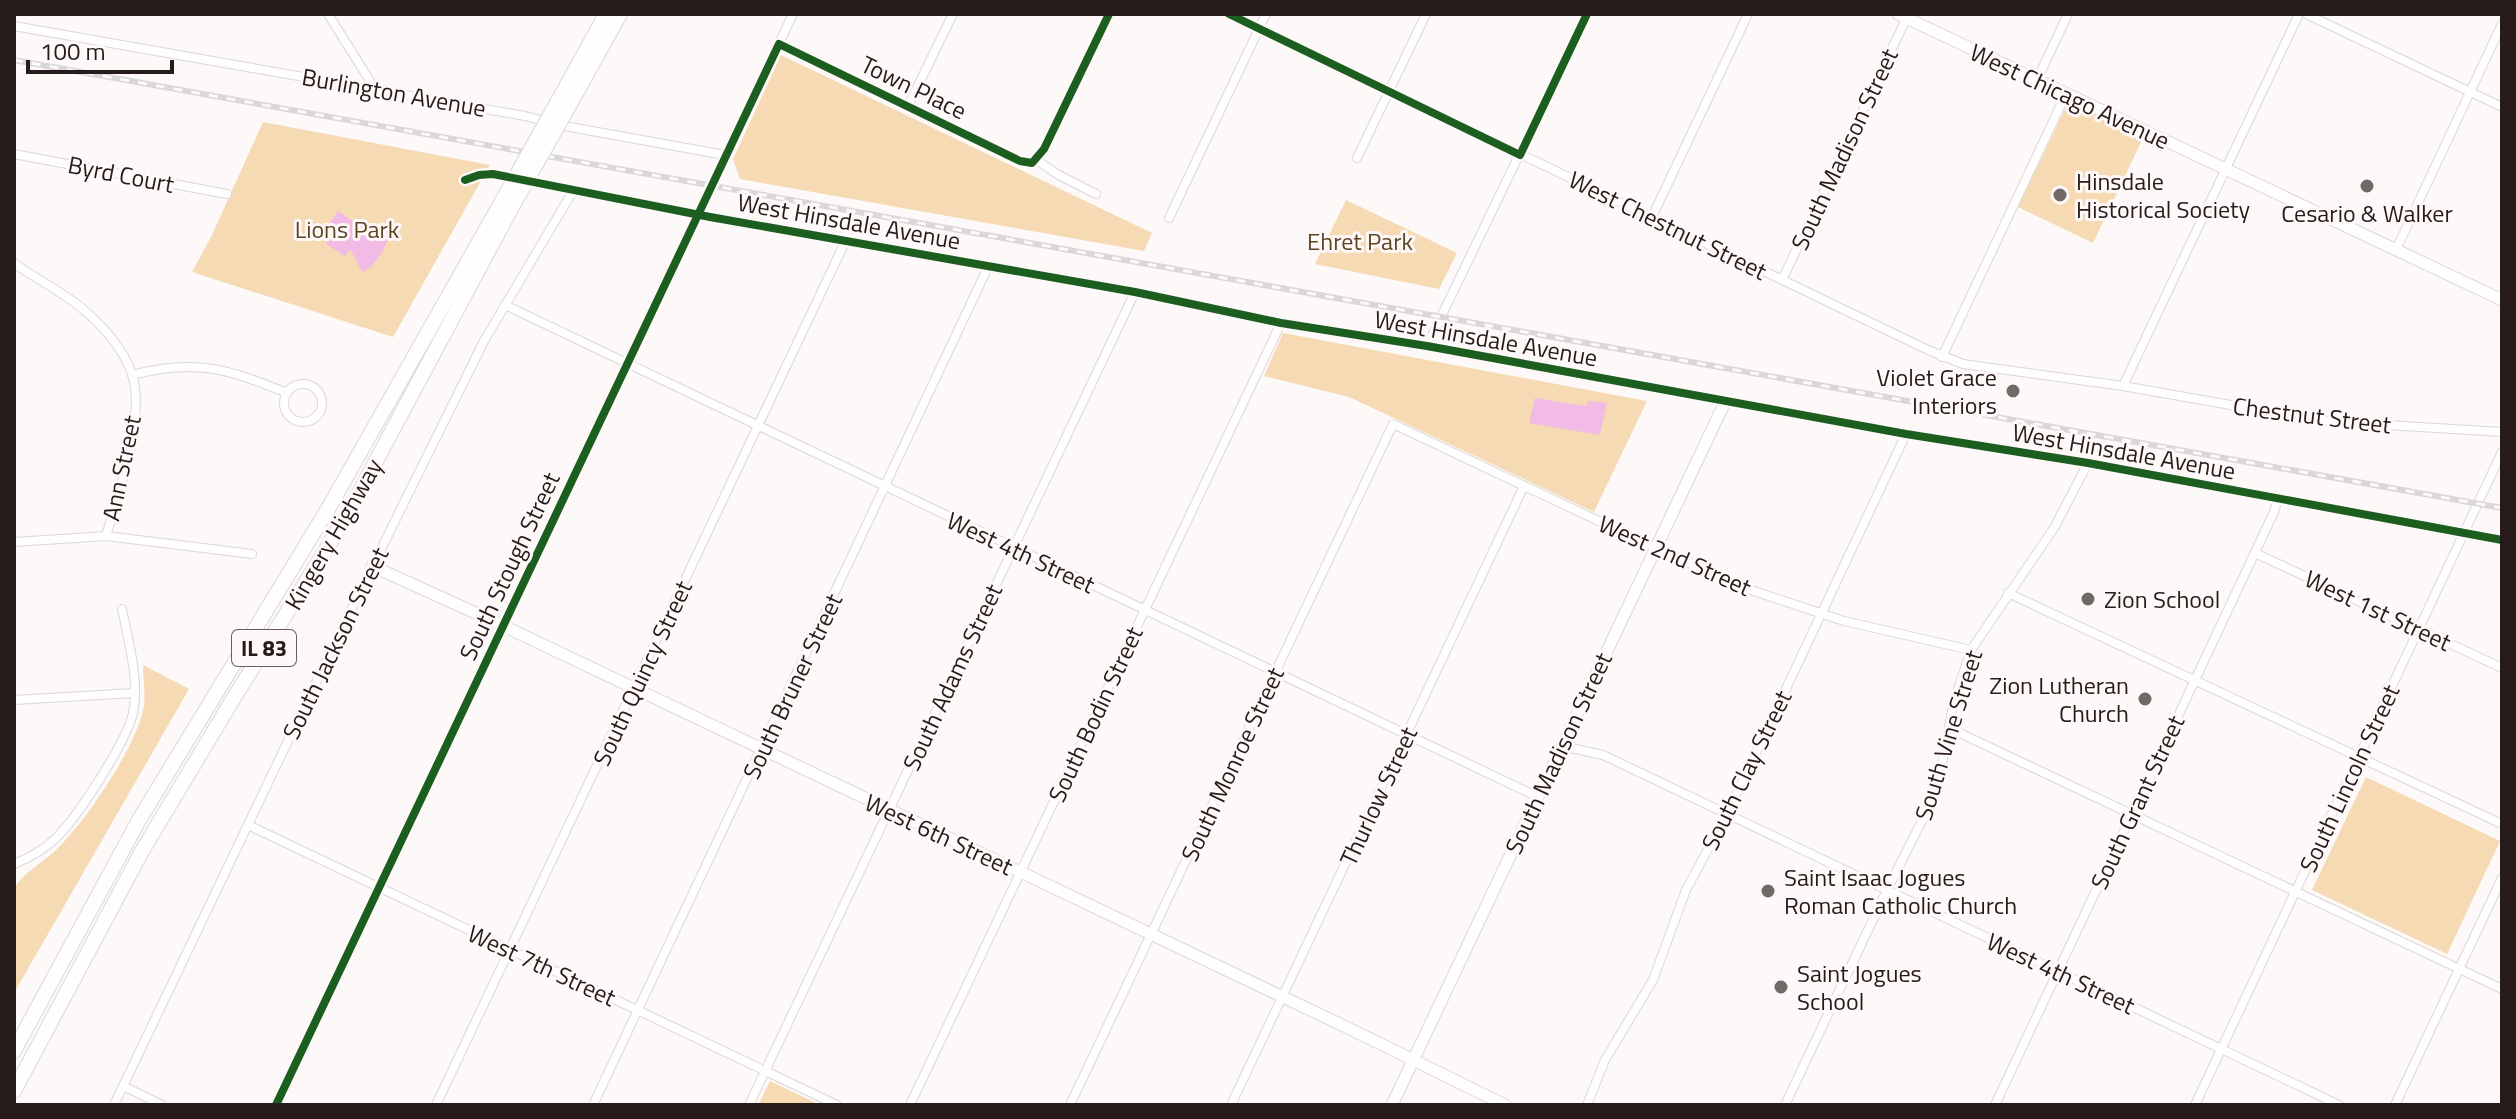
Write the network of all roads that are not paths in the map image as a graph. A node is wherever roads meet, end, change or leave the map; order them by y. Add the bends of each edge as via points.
1 (328, 14) edge
2 (606, 14) edge
3 (620, 14) edge
4 (793, 14) edge
5 (953, 14) edge
6 (1109, 14) edge
7 (1229, 14) edge
8 (1266, 14) edge
9 (1426, 14) edge
10 (1587, 14) edge
11 (1748, 14) edge
12 (2068, 14) edge
13 (2299, 14) edge
14 (2306, 14) edge
15 (1904, 15) edge
16 (2502, 24) edge
17 (14, 26) edge
18 (1259, 28) junction
19 (779, 44) junction
20 (2037, 80) junction
21 (375, 89) junction
22 (1390, 90) junction
23 (2470, 92) junction
24 (2066, 94) junction
25 (568, 95) junction
26 (908, 106) junction
27 (2502, 107) edge
28 (14, 154) edge
29 (725, 155) junction
30 (1520, 155) junction
31 (1357, 158) dead end
32 (1034, 162) junction
33 (2226, 169) junction
34 (465, 180) dead end
35 (573, 191) junction
36 (227, 194) dead end
37 (1096, 194) dead end
38 (507, 204) junction
39 (697, 214) junction
40 (1652, 217) junction
41 (1169, 218) dead end
42 (846, 240) junction
43 (2396, 250) junction
44 (14, 263) edge
45 (989, 265) junction
46 (1782, 280) junction
47 (1135, 292) junction
48 (2502, 300) edge
49 (505, 305) junction
50 (1281, 323) junction
51 (1427, 346) junction
52 (1942, 357) junction
53 (627, 365) junction
54 (132, 375) junction
55 (2123, 386) junction
56 (287, 393) junction
57 (1725, 402) junction
58 (1393, 424) joint
59 (758, 427) junction
60 (2502, 432) edge
61 (1906, 434) junction
62 (2502, 452) edge
63 (2088, 463) junction
64 (1524, 486) junction
65 (886, 488) junction
66 (2278, 498) junction
67 (2464, 533) junction
68 (106, 536) junction
69 (2502, 540) edge
70 (14, 542) edge
71 (1013, 548) junction
72 (1656, 548) junction
73 (2255, 553) junction
74 (252, 554) dead end
75 (372, 566) junction
76 (2008, 593) junction
77 (122, 609) dead end
78 (1144, 610) junction
79 (1821, 614) junction
80 (503, 626) junction
81 (2419, 629) junction
82 (1971, 650) junction
83 (2502, 668) edge
84 (1275, 673) junction
85 (2193, 680) junction
86 (634, 688) junction
87 (134, 693) junction
88 (14, 700) edge
89 (1949, 728) junction
90 (1406, 735) junction
91 (1562, 746) junction
92 (762, 749) junction
93 (2358, 756) junction
94 (1538, 797) junction
95 (889, 810) junction
96 (1727, 814) junction
97 (2131, 814) junction
98 (2502, 824) edge
99 (248, 825) junction
100 (14, 864) edge
101 (1020, 872) junction
102 (2502, 878) edge
103 (379, 888) junction
104 (1887, 890) junction
105 (2296, 891) junction
106 (1151, 934) junction
107 (510, 950) junction
108 (2459, 969) junction
109 (2057, 971) junction
110 (2502, 989) edge
111 (1283, 997) junction
112 (637, 1011) junction
113 (2221, 1049) junction
114 (14, 1051) edge
115 (34, 1051) junction
116 (1413, 1061) junction
117 (765, 1071) junction
118 (123, 1086) junction
119 (14, 1091) edge
120 (17, 1105) edge
121 (114, 1105) edge
122 (162, 1105) edge
123 (276, 1105) edge
124 (436, 1105) edge
125 (593, 1105) edge
126 (749, 1105) edge
127 (837, 1105) edge
128 (910, 1105) edge
129 (1070, 1105) edge
130 (1231, 1105) edge
131 (1392, 1105) edge
132 (1505, 1105) edge
133 (1587, 1105) edge
134 (1785, 1105) edge
135 (1995, 1105) edge
136 (2195, 1105) edge
137 (2339, 1105) edge
138 (2395, 1105) edge

1 - 21 street
2 - 25 highway, Kingery Highway / IL 83
3 - 25 highway, Kingery Highway / IL 83
4 - 19 street, South Stough Street
5 - 26 street
6 - 32 street
7 - 18 street, West Chestnut Street
8 - 18 street
9 - 22 street
10 - 30 street
11 - 40 street
12 - 20 street
13 - 33 street
14 - 23 street
15 - 20 street, West Chicago Avenue
15 - 46 street, South Madison Street
16 - 23 street
17 - 21 street, Burlington Avenue
18 - 22 street, West Chestnut Street
18 - 41 street
19 - 26 street, Town Place
19 - 29 street, South Stough Street
20 - 24 street, West Chicago Avenue
21 - 29 street, Burlington Avenue
22 - 30 street, West Chestnut Street
22 - 31 street
23 - 27 street
23 - 43 street
24 - 33 street, West Chicago Avenue
24 - 52 street
25 - 38 highway, Kingery Highway / IL 83, bridge
26 - 32 street, Town Place via 1020,161
28 - 36 street, Byrd Court
29 - 39 street, South Stough Street
30 - 40 street, West Chestnut Street
30 - 51 street
32 - 37 street, Town Place
33 - 43 street, West Chicago Avenue
33 - 55 street
34 - 35 street, West Hinsdale Avenue via 493,174
35 - 39 street, West Hinsdale Avenue
35 - 49 street, South Jackson Street
38 - 114 highway, Kingery Highway / IL 83 via 139,820
38 - 115 highway, Kingery Highway / IL 83 via 345,519 142,851
39 - 42 street, West Hinsdale Avenue
39 - 53 street, South Stough Street
40 - 46 street, West Chestnut Street
42 - 45 street, West Hinsdale Avenue
42 - 59 street, South Quincy Street
43 - 48 street, West Chicago Avenue
44 - 54 street, Ann Street via 95,319
45 - 47 street, West Hinsdale Avenue
45 - 65 street, South Bruner Street
46 - 52 street, West Chestnut Street
47 - 50 street, West Hinsdale Avenue
47 - 71 street, South Adams Street
49 - 53 street, West 4th Street
49 - 75 street, South Jackson Street
50 - 51 street, West Hinsdale Avenue
50 - 78 street, South Bodin Street
51 - 57 street, West Hinsdale Avenue
52 - 55 street, West Chestnut Street
53 - 59 street, West 4th Street
53 - 80 street, South Stough Street
54 - 56 street via 161,367 205,366
54 - 68 street, Ann Street via 131,447
55 - 60 street, Chestnut Street via 2321,421
56 - 56 street via 297,385 310,386 319,394 319,412 305,422 293,419 285,410
57 - 61 street, West Hinsdale Avenue
57 - 72 street, South Madison Street
58 - 64 street, West 2nd Street
58 - 84 street, South Monroe Street
59 - 65 street, West 4th Street
59 - 86 street, South Quincy Street
61 - 63 street, West Hinsdale Avenue
61 - 79 street, South Clay Street
62 - 67 street, South Lincoln Street
63 - 66 street, West Hinsdale Avenue
63 - 76 street, South Vine Street via 2054,528
64 - 72 street, West 2nd Street
64 - 90 street, Thurlow Street
65 - 71 street, West 4th Street
65 - 92 street, South Bruner Street
66 - 67 street, West Hinsdale Avenue
66 - 73 street, South Grant Street
67 - 69 street, West Hinsdale Avenue
67 - 81 street, South Lincoln Street
68 - 70 street
68 - 74 street
71 - 78 street, West 4th Street
71 - 95 street, South Adams Street
72 - 79 street, West 2nd Street
72 - 91 street, South Madison Street
73 - 81 street, West 1st Street
73 - 85 street, South Grant Street
75 - 80 street, West 6th Street
75 - 99 street, South Jackson Street
76 - 82 street, South Vine Street
76 - 85 street
77 - 87 street
78 - 84 street, West 4th Street
78 - 101 street, South Bodin Street
79 - 82 street, West 2nd Street
79 - 96 street, South Clay Street
80 - 86 street, West 6th Street
80 - 103 street, South Stough Street
81 - 83 street, West 1st Street
81 - 93 street, South Lincoln Street
82 - 89 street, South Vine Street
84 - 90 street, West 4th Street
84 - 106 street, South Monroe Street
85 - 93 street
85 - 97 street, South Grant Street
86 - 92 street, West 6th Street
86 - 107 street, South Quincy Street
87 - 88 street
87 - 100 street via 128,728 81,807 56,838
89 - 97 street
89 - 104 street, South Vine Street via 1928,809
90 - 94 street, West 4th Street
90 - 111 street, Thurlow Street
91 - 94 street, South Madison Street
91 - 96 street, West 4th Street via 1603,755
92 - 95 street, West 6th Street
92 - 112 street, South Bruner Street
93 - 98 street
93 - 105 street, South Lincoln Street
94 - 116 street, South Madison Street
95 - 101 street, West 6th Street
95 - 117 street, South Adams Street
96 - 104 street, West 4th Street
96 - 133 street, South Clay Street via 1686,890 1653,980 1605,1060
97 - 105 street
97 - 109 street, South Grant Street
99 - 103 street, West 7th Street
99 - 118 street, South Jackson Street
101 - 106 street, West 6th Street
101 - 128 street, South Bodin Street
102 - 108 street
103 - 107 street, West 7th Street
103 - 123 street, South Stough Street
104 - 109 street, West 4th Street
104 - 134 street, South Vine Street
105 - 108 street
105 - 113 street, South Lincoln Street
106 - 111 street, West 6th Street
106 - 129 street, South Monroe Street
107 - 112 street, West 7th Street
107 - 124 street, South Quincy Street
108 - 110 street
108 - 138 street
109 - 113 street, West 4th Street
109 - 135 street, South Grant Street
111 - 116 street, West 6th Street
111 - 130 street, Thurlow Street
112 - 117 street, West 7th Street
112 - 125 street, South Bruner Street
113 - 136 street, South Lincoln Street
113 - 137 street, West 4th Street
115 - 119 highway, Kingery Highway / IL 83
115 - 120 highway
116 - 131 street, South Madison Street
116 - 132 street, West 6th Street
117 - 126 street, South Adams Street
117 - 127 street, West 7th Street
118 - 121 street, South Jackson Street
118 - 122 street

